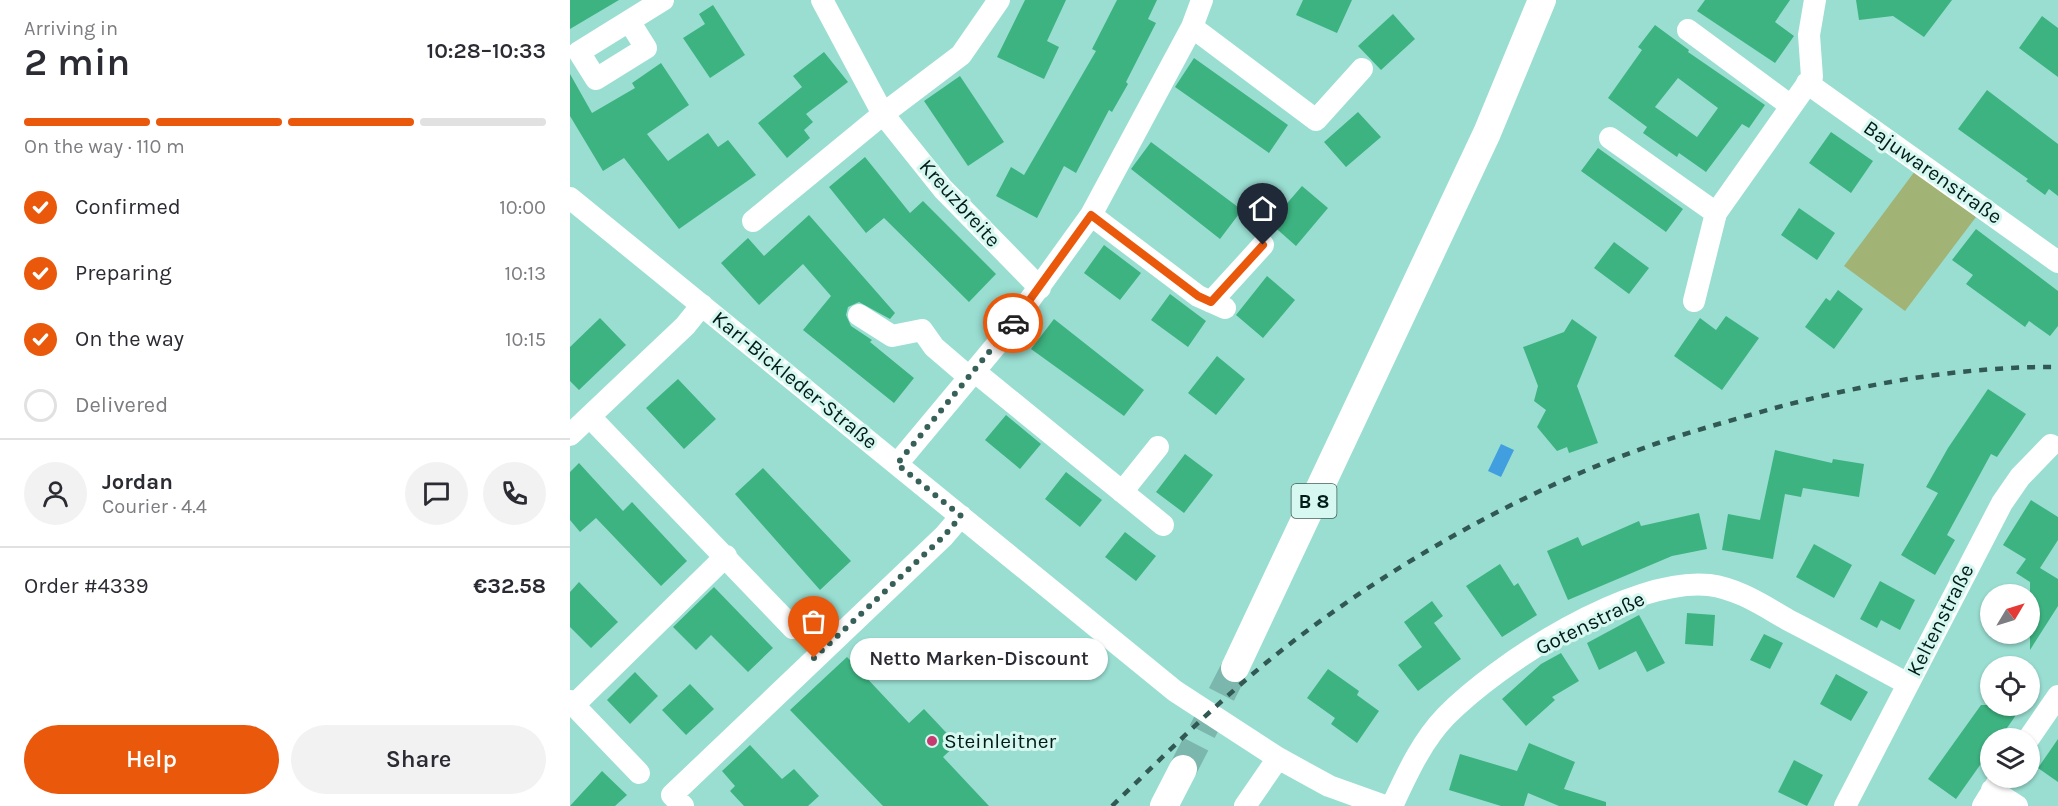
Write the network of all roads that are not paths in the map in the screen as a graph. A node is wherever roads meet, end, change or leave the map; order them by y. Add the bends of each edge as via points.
1 (663, 0) edge
2 (822, 0) edge
3 (999, 0) edge
4 (1203, 0) edge
5 (1542, 0) edge
6 (1815, 0) edge
7 (629, 21) dead end
8 (1192, 27) junction
9 (1688, 30) dead end
10 (1362, 69) dead end
11 (1807, 83) junction
12 (1791, 106) junction
13 (883, 114) junction
14 (1610, 138) dead end
15 (570, 198) edge
16 (1716, 213) junction
17 (1091, 215) junction
18 (753, 221) dead end
19 (1263, 245) dead end
20 (2058, 262) edge
21 (1040, 288) junction
22 (1694, 301) dead end
23 (702, 305) junction
24 (859, 315) dead end
25 (972, 374) junction
26 (577, 426) edge
27 (2051, 445) dead end
28 (1158, 447) dead end
29 (897, 464) junction
30 (1122, 492) junction
31 (961, 516) junction
32 (1163, 525) dead end
33 (726, 556) junction
34 (793, 628) dead end
35 (1235, 668) tunnel mouth
36 (1908, 684) junction
37 (2058, 696) edge
38 (572, 703) edge
39 (2036, 728) edge
40 (1278, 758) junction
41 (1183, 769) tunnel mouth
42 (639, 773) dead end
43 (1992, 791) edge
44 (682, 806) edge
45 (1164, 806) edge
46 (1245, 806) edge
47 (1384, 806) edge
48 (1392, 806) edge
49 (1845, 806) edge
50 (2018, 806) edge

1 - 7 street
2 - 13 street, Kreuzbreite
3 - 13 street via 961,55
4 - 8 street
5 - 35 main road, B 8 via 1487,133
6 - 11 street via 1809,35 1812,76
8 - 10 street via 1316,120
8 - 17 street
9 - 12 street
11 - 12 street
11 - 20 street, Bajuwarenstraße
12 - 16 street
13 - 18 street
13 - 21 street, Kreuzbreite via 943,189
14 - 16 street
15 - 23 street, Karl-Bickleder-Straße
16 - 22 street
17 - 19 street via 1198,296 1218,305
17 - 21 street
21 - 25 street
23 - 26 street via 685,326
23 - 29 street, Karl-Bickleder-Straße
24 - 25 street via 892,336 922,330 934,347
25 - 29 street
25 - 30 street
26 - 33 street
27 - 36 street, Keltenstraße via 2020,477 2002,503
28 - 30 street
29 - 31 street, Karl-Bickleder-Straße
30 - 32 street
31 - 40 street, Karl-Bickleder-Straße via 1175,691
31 - 44 street via 672,795
33 - 34 street
33 - 38 street
36 - 48 street, Gotenstraße via 1745,595 1709,585 1661,590 1624,601 1557,634 1491,677 1445,717 1417,753
36 - 49 street, Keltenstraße
37 - 39 street
38 - 42 street
40 - 46 street
40 - 47 street, Karl-Bickleder-Straße via 1329,786
41 - 45 main road
43 - 50 street

